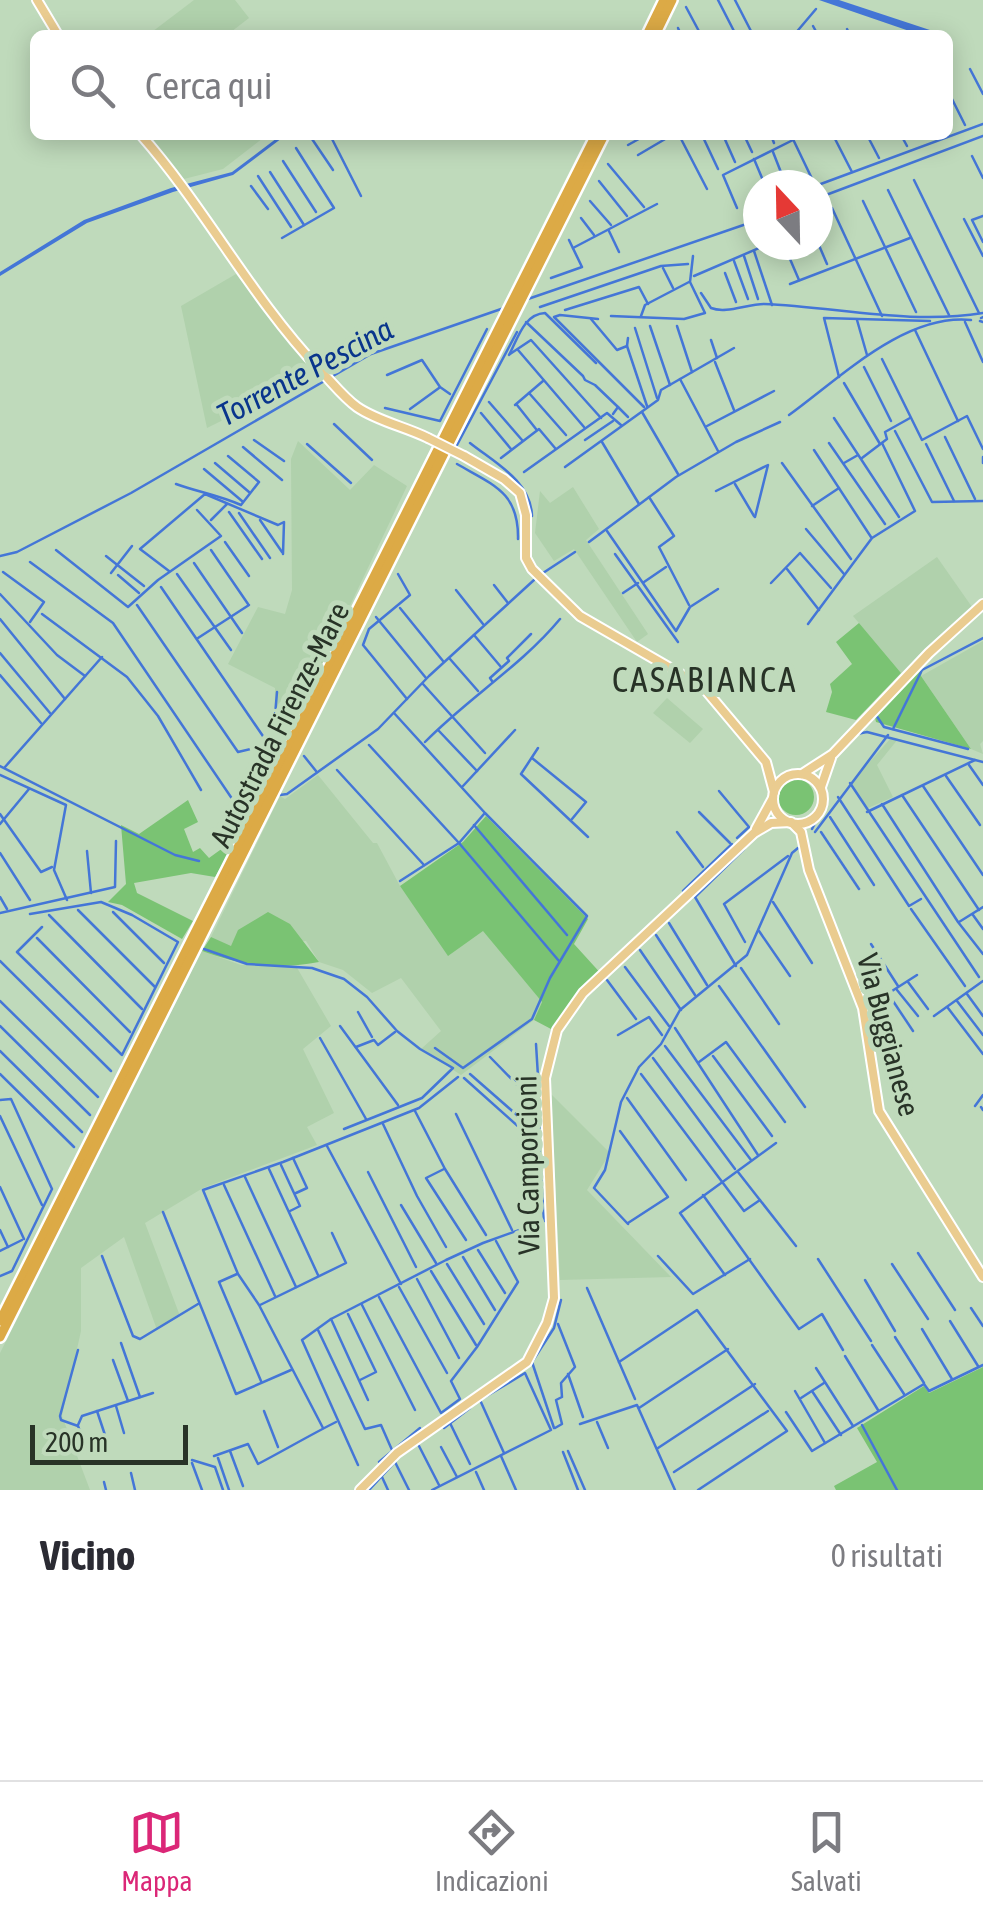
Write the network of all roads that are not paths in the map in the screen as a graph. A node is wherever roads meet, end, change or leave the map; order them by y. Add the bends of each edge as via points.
1 (37, 0) edge
2 (664, 0) edge
3 (672, 0) edge
4 (55, 30) edge
5 (649, 30) edge
6 (657, 30) edge
7 (145, 140) edge
8 (594, 140) edge
9 (601, 140) edge
10 (524, 286) junction
11 (503, 329) junction
12 (983, 604) edge
13 (833, 754) junction
14 (766, 762) junction
15 (797, 774) junction
16 (821, 790) junction
17 (774, 794) junction
18 (812, 819) junction
19 (792, 823) junction
20 (754, 833) junction
21 (803, 846) junction
22 (983, 1276) edge
23 (0, 1321) edge
24 (0, 1337) edge
25 (360, 1490) edge

1 - 4 main road
2 - 5 highway
3 - 6 highway
7 - 14 main road, bridge via 297,346 336,386 366,412 504,479 520,493 528,564 600,628 699,684
8 - 10 highway, Autostrada Firenze-Mare
9 - 10 highway, Autostrada Firenze-Mare
10 - 11 highway, Autostrada Firenze-Mare
11 - 23 highway, Autostrada Firenze-Mare
11 - 24 highway, Autostrada Firenze-Mare
12 - 13 main road
13 - 15 main road
13 - 16 main road
14 - 15 main road
14 - 17 main road
15 - 16 main road
15 - 17 main road via 781,780
16 - 18 main road via 821,807
17 - 19 main road via 777,812
17 - 20 main road
18 - 19 main road
18 - 21 main road
19 - 20 main road via 771,823
19 - 21 main road, Via Buggianese
20 - 25 main road, Via Camporcioni via 583,992 557,1030 546,1078 554,1298 536,1350 393,1456
21 - 22 main road, Via Buggianese via 863,1008 881,1116

